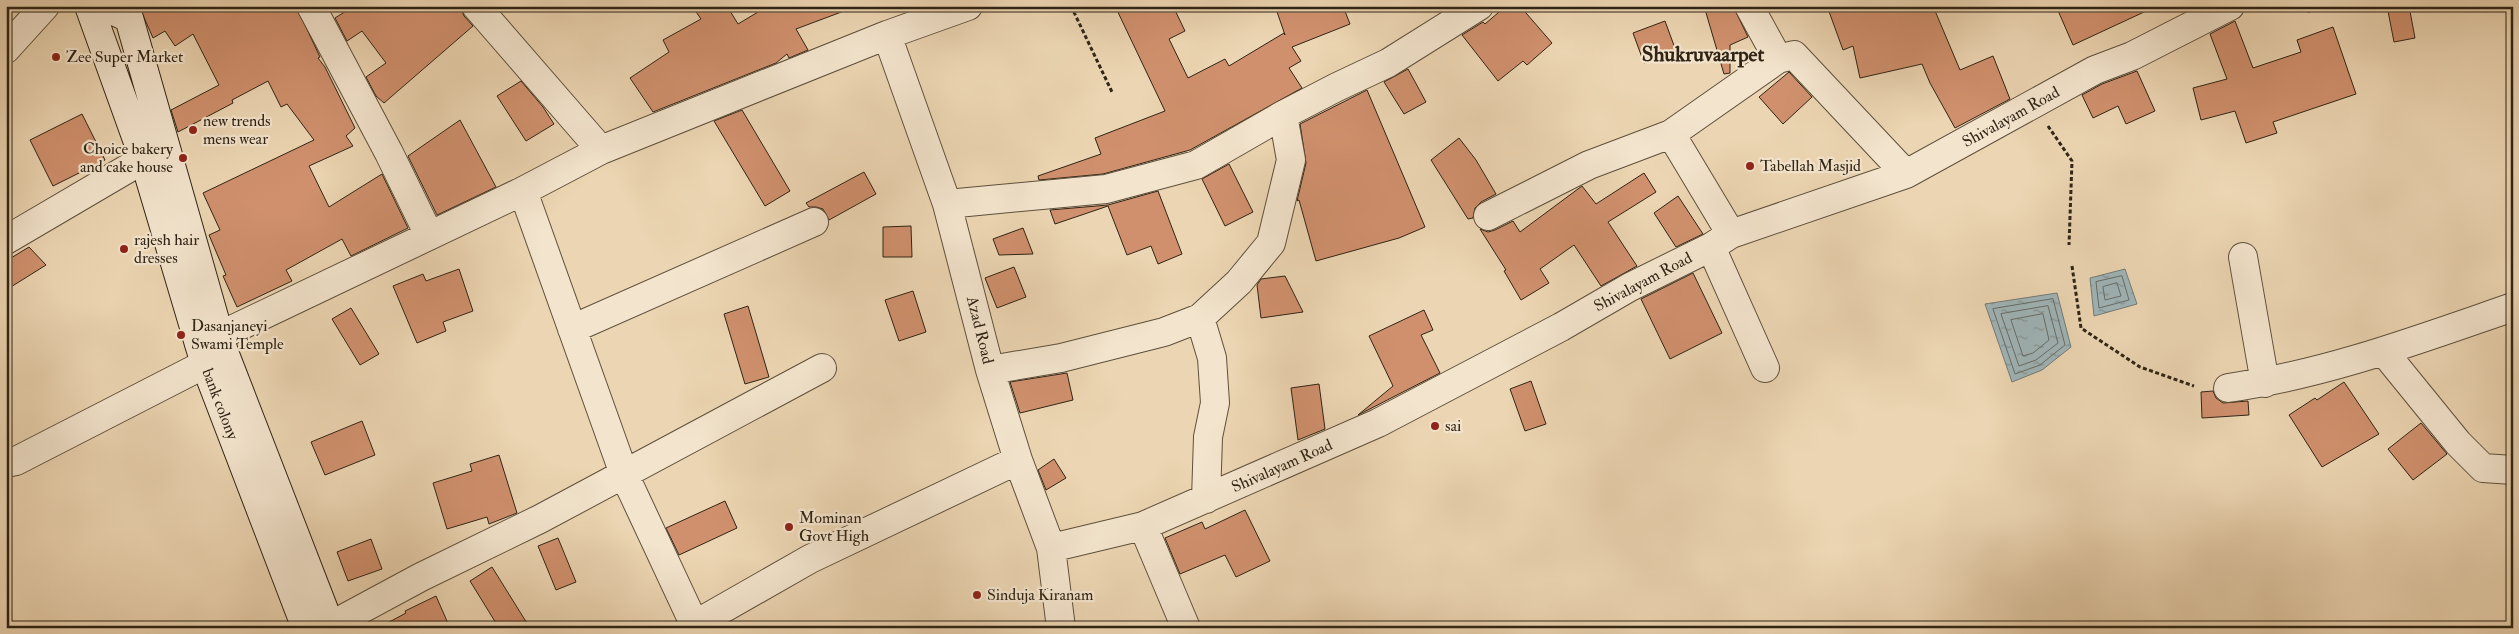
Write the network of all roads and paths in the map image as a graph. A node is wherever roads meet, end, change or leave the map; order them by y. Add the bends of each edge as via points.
1 (45, 6) edge
2 (89, 6) edge
3 (103, 6) edge
4 (311, 6) edge
5 (476, 6) edge
6 (968, 6) edge
7 (1071, 6) edge
8 (1479, 6) edge
9 (1749, 6) edge
10 (2230, 6) edge
11 (2303, 6) edge
12 (2310, 12) dead end
13 (887, 35) junction
14 (6, 49) edge
15 (1778, 59) junction
16 (1112, 92) dead end
17 (2033, 105) junction
18 (1283, 115) junction
19 (1671, 134) junction
20 (601, 150) junction
21 (144, 159) junction
22 (1906, 174) junction
23 (522, 191) junction
24 (947, 204) junction
25 (1488, 216) dead end
26 (814, 222) dead end
27 (429, 235) junction
28 (6, 240) edge
29 (1721, 241) junction
30 (2069, 246) dead end
31 (2243, 257) dead end
32 (2072, 266) dead end
33 (2513, 307) edge
34 (1200, 318) junction
35 (572, 329) junction
36 (207, 348) junction
37 (2384, 352) junction
38 (822, 368) dead end
39 (1765, 368) dead end
40 (990, 370) junction
41 (2265, 383) junction
42 (2194, 386) dead end
43 (2228, 388) dead end
44 (1018, 460) junction
45 (9, 465) edge
46 (2513, 470) edge
47 (624, 474) junction
48 (1206, 499) junction
49 (1143, 526) junction
50 (1051, 548) junction
51 (322, 627) edge
52 (694, 627) edge
53 (1062, 628) edge
54 (1186, 628) edge

1 - 14 street
2 - 21 street, bank colony
3 - 36 street via 129,18
4 - 27 street
5 - 20 street
6 - 13 street
7 - 16 path
8 - 18 street via 1388,63
9 - 15 street
10 - 17 street, Shivalayam Road via 2132,56 2095,70
11 - 12 path
13 - 20 street
13 - 24 street, Azad Road
15 - 19 street
15 - 22 street via 1794,55
17 - 22 street, Shivalayam Road
17 - 30 path via 2072,161
18 - 24 street via 1196,165 1106,189
18 - 34 street via 1291,160 1271,243 1239,282
19 - 25 street via 1589,165
19 - 29 street
20 - 23 street
21 - 28 street
21 - 36 street, bank colony
22 - 29 street, Shivalayam Road
23 - 27 street
23 - 35 street
24 - 40 street, Azad Road
26 - 35 street
27 - 36 street
29 - 39 street
29 - 48 street, Shivalayam Road via 1378,423
31 - 41 street
32 - 42 path via 2081,328 2140,367
33 - 37 street
34 - 40 street via 1164,332 1060,358
34 - 48 street via 1212,358 1215,403 1208,437
35 - 47 street
36 - 45 street
36 - 51 street, bank colony
37 - 41 street
37 - 46 street via 2458,444 2484,468
38 - 47 street
40 - 44 street, Azad Road
41 - 43 street
44 - 50 street, Azad Road
44 - 52 street via 810,559
47 - 51 street
47 - 52 street
48 - 49 street, Shivalayam Road
49 - 50 street, Shivalayam Road
49 - 54 street
50 - 53 street, Azad Road

